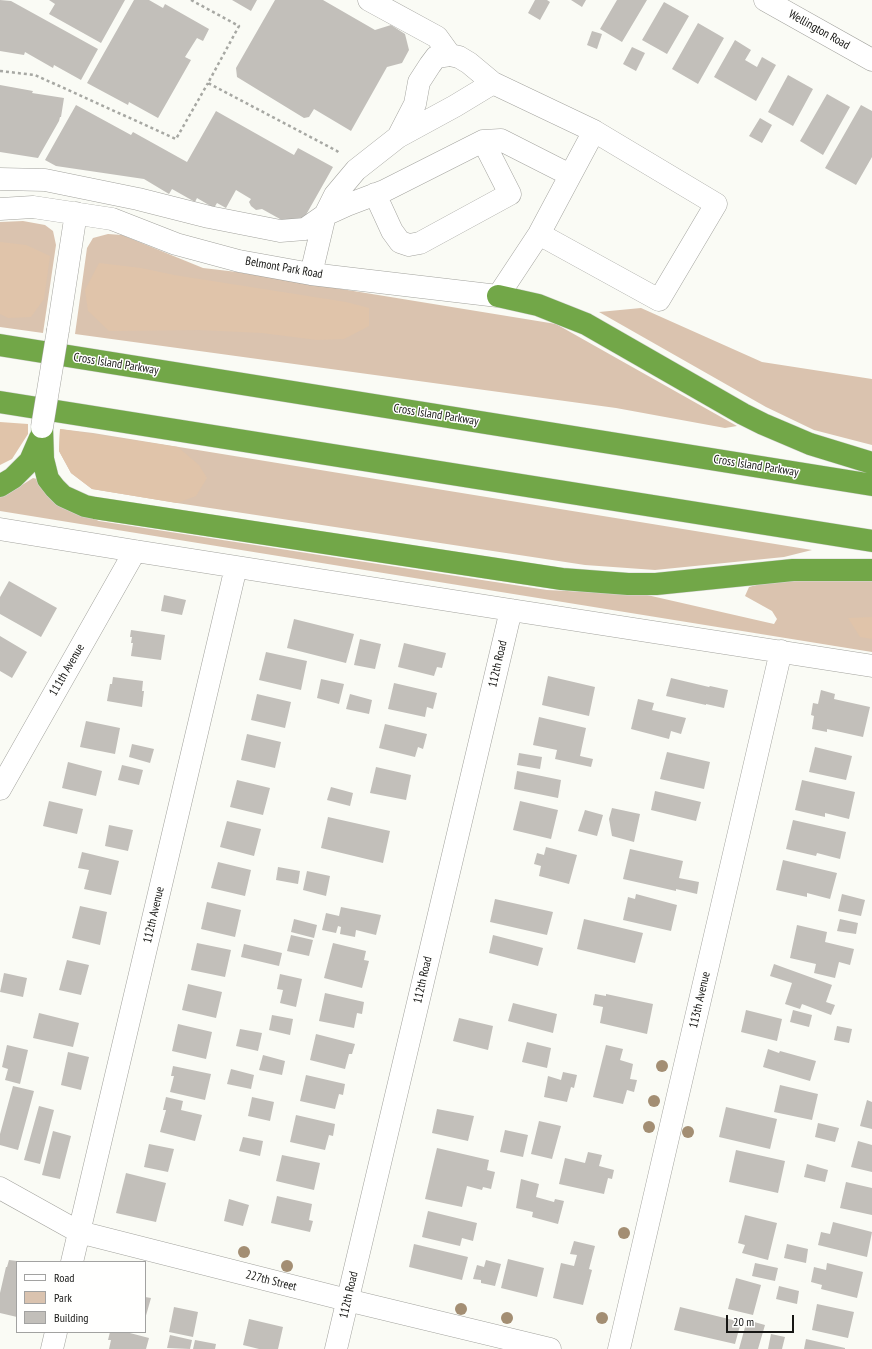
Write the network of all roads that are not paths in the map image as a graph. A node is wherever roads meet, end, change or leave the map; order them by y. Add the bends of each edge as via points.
1 (369, 0) edge
2 (765, 0) edge
3 (450, 55) junction
4 (872, 60) edge
5 (493, 83) junction
6 (594, 131) junction
7 (398, 137) junction
8 (483, 141) junction
9 (570, 174) junction
10 (0, 179) edge
11 (375, 194) junction
12 (0, 209) edge
13 (76, 213) junction
14 (325, 214) junction
15 (539, 234) junction
16 (311, 274) junction
17 (498, 296) junction
18 (0, 346) edge
19 (0, 402) edge
20 (42, 427) junction
21 (872, 463) edge
22 (872, 485) edge
23 (0, 486) edge
24 (0, 529) edge
25 (872, 541) edge
26 (135, 551) junction
27 (236, 567) junction
28 (872, 570) edge
29 (511, 610) junction
30 (781, 651) junction
31 (872, 666) edge
32 (0, 789) edge
33 (0, 1188) edge
34 (80, 1232) junction
35 (72, 1261) edge
36 (347, 1300) junction
37 (56, 1333) edge
38 (52, 1349) edge
39 (336, 1349) edge
40 (550, 1349) edge
41 (620, 1349) edge

1 - 3 street via 437,37
2 - 4 street, Wellington Road
3 - 5 street via 469,63
3 - 7 street via 436,57 419,82 415,104
5 - 6 street
5 - 7 street
6 - 9 street
6 - 15 street via 716,204 659,300
7 - 14 street via 356,170 334,195
8 - 9 street via 501,140
8 - 11 street
8 - 11 street via 510,194 420,243 409,245 400,242 392,231
9 - 15 street
10 - 14 street via 45,180 280,231 305,229
11 - 14 street
12 - 13 street, Belmont Park Road via 33,208
13 - 16 street, Belmont Park Road via 112,220 176,244
13 - 20 street, bridge
14 - 16 street
15 - 17 street
16 - 17 street, Belmont Park Road
17 - 21 highway via 538,305 586,324 763,424 810,444
18 - 22 highway, Cross Island Parkway
19 - 25 highway
20 - 23 highway via 40,441 30,461 13,478
20 - 28 highway via 43,459 48,479 63,496 95,508 562,579 656,584 793,570
24 - 26 street
26 - 27 street
26 - 32 street, 111th Avenue
27 - 29 street
27 - 34 street, 112th Avenue
29 - 30 street
29 - 36 street, 112th Road
30 - 31 street
30 - 41 street, 113th Avenue
33 - 34 street, 227th Street
34 - 35 street, 112th Avenue
34 - 36 street, 227th Street
36 - 39 street, 112th Road
36 - 40 street, 227th Street
37 - 38 street

